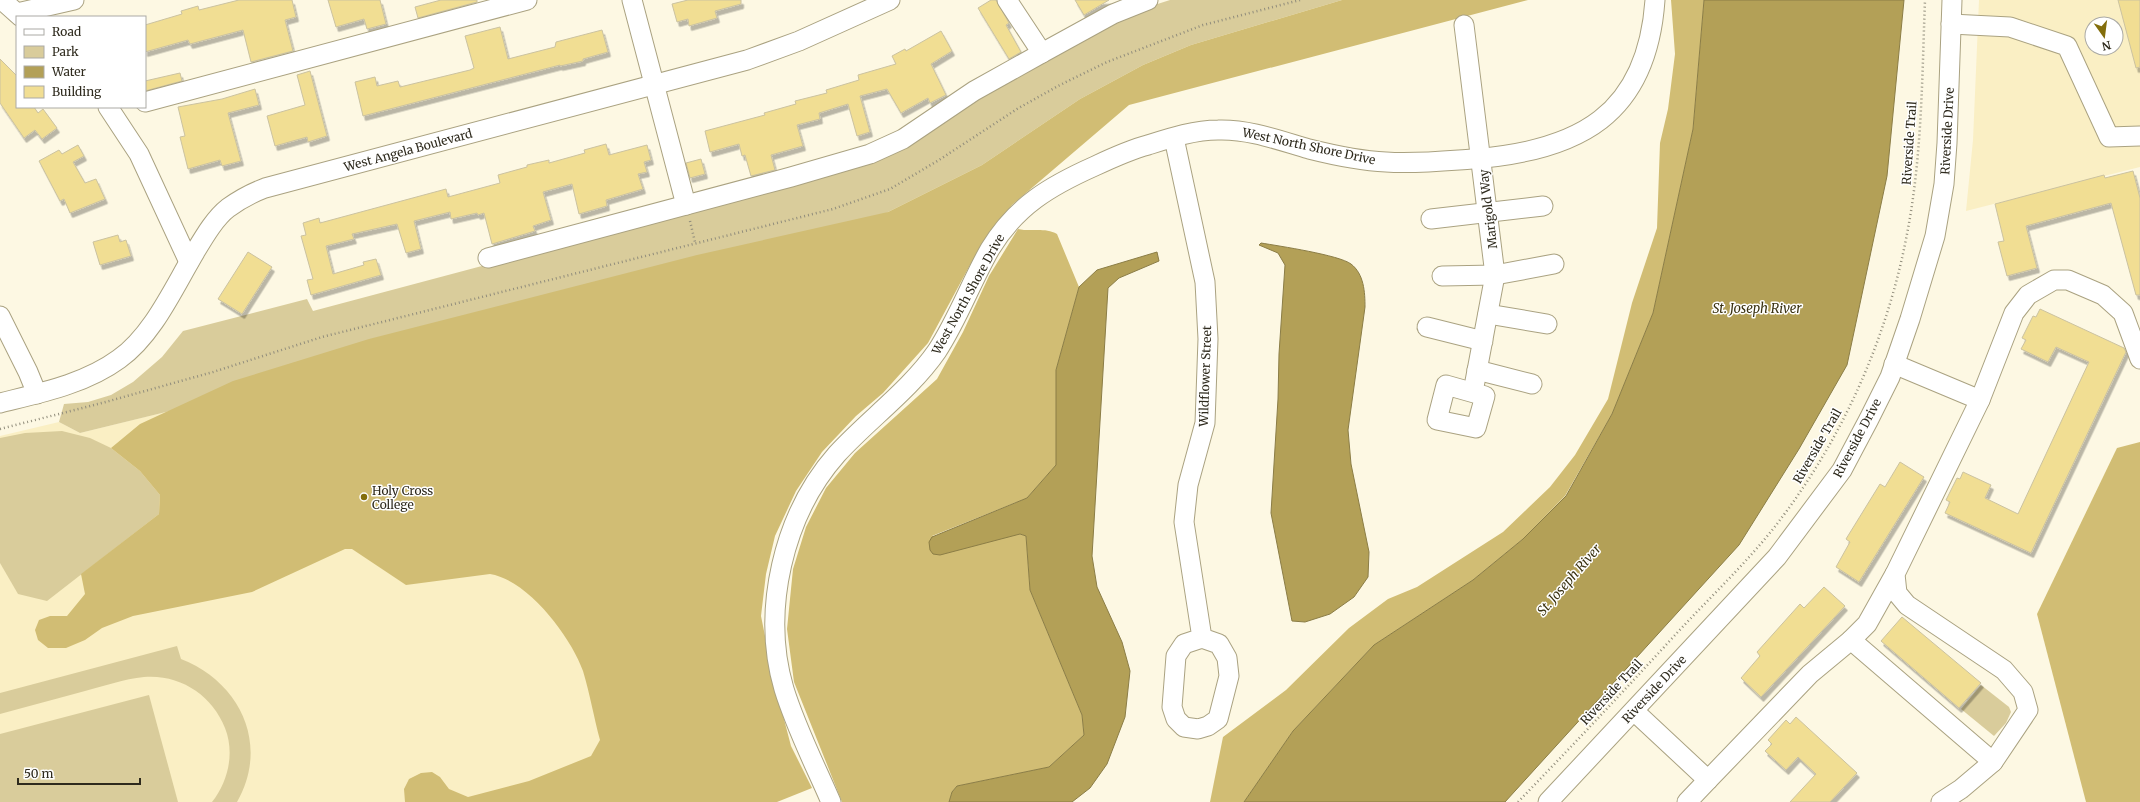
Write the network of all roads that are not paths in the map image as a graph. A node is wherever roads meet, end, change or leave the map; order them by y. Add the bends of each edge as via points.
1 (2, 0) edge
2 (74, 0) edge
3 (527, 0) edge
4 (632, 0) edge
5 (890, 0) edge
6 (1007, 0) edge
7 (1148, 0) edge
8 (1655, 0) edge
9 (1952, 0) edge
10 (19, 15) edge
11 (1951, 24) junction
12 (1464, 25) dead end
13 (1042, 53) junction
14 (655, 85) junction
15 (146, 102) edge
16 (115, 108) edge
17 (2140, 136) edge
18 (1174, 138) junction
19 (1482, 158) junction
20 (686, 205) junction
21 (1543, 206) dead end
22 (1488, 211) junction
23 (1431, 219) dead end
24 (488, 258) dead end
25 (189, 262) junction
26 (1554, 264) dead end
27 (1495, 275) junction
28 (1442, 276) dead end
29 (1488, 314) junction
30 (0, 316) edge
31 (1547, 324) dead end
32 (2134, 326) edge
33 (1427, 327) dead end
34 (1483, 341) junction
35 (2140, 359) edge
36 (1894, 364) junction
37 (1478, 370) junction
38 (1532, 384) dead end
39 (1473, 392) dead end
40 (37, 394) junction
41 (1980, 400) junction
42 (0, 403) edge
43 (1895, 574) junction
44 (1202, 638) junction
45 (1851, 640) junction
46 (1634, 711) junction
47 (1993, 762) junction
48 (1708, 780) junction
49 (831, 802) edge
50 (1548, 802) edge
51 (1687, 802) edge
52 (1941, 802) edge

1 - 10 street
2 - 10 street
3 - 15 street
4 - 14 street
5 - 14 street, West Angela Boulevard via 799,41 747,60
6 - 13 street
7 - 13 street via 1113,14
8 - 19 street, West North Shore Drive via 1653,30 1638,75 1607,115 1579,134 1549,146
9 - 11 street, Riverside Drive
11 - 17 street via 2010,27 2067,46 2109,137
11 - 36 street, Riverside Drive via 1947,143 1939,214 1923,277
12 - 19 street, Marigold Way
13 - 20 street via 974,91 903,139 870,154
14 - 20 street
14 - 25 street, West Angela Boulevard via 265,188 227,209 205,236
16 - 25 street
18 - 19 street, West North Shore Drive via 1198,131 1248,132 1311,149 1384,162 1423,163
18 - 44 street, Wildflower Street via 1206,289 1208,339 1205,423 1188,485 1184,522
18 - 49 street, West North Shore Drive via 1128,151 1060,182 1041,193 1014,217 990,251 939,348 925,367 837,454 817,480 800,509 783,559 778,585 776,636 784,688
19 - 22 street, Marigold Way
20 - 24 street
21 - 22 street
22 - 23 street
22 - 27 street, Marigold Way
25 - 40 street, West Angela Boulevard via 148,330 119,359 99,372
26 - 27 street
27 - 28 street
27 - 29 street, Marigold Way
29 - 31 street
29 - 34 street, Marigold Way
30 - 40 street
32 - 35 street
32 - 41 street via 2103,295 2068,280 2054,280 2028,295 2014,314
33 - 34 street
34 - 37 street, Marigold Way
36 - 41 street
36 - 46 street, Riverside Drive via 1842,470 1812,511 1777,557
37 - 38 street
37 - 39 street, Marigold Way
40 - 42 street, West Angela Boulevard
41 - 43 street
43 - 45 street via 1866,624
43 - 47 street via 1897,593 1907,605 2004,670 2023,692 2028,710
44 - 44 street via 1219,644 1227,658 1229,676 1218,719 1198,729 1184,727 1176,719 1172,707 1176,656 1184,644
45 - 47 street
45 - 48 street via 1810,674
46 - 48 street
46 - 50 street, Riverside Drive
47 - 52 street
48 - 51 street

